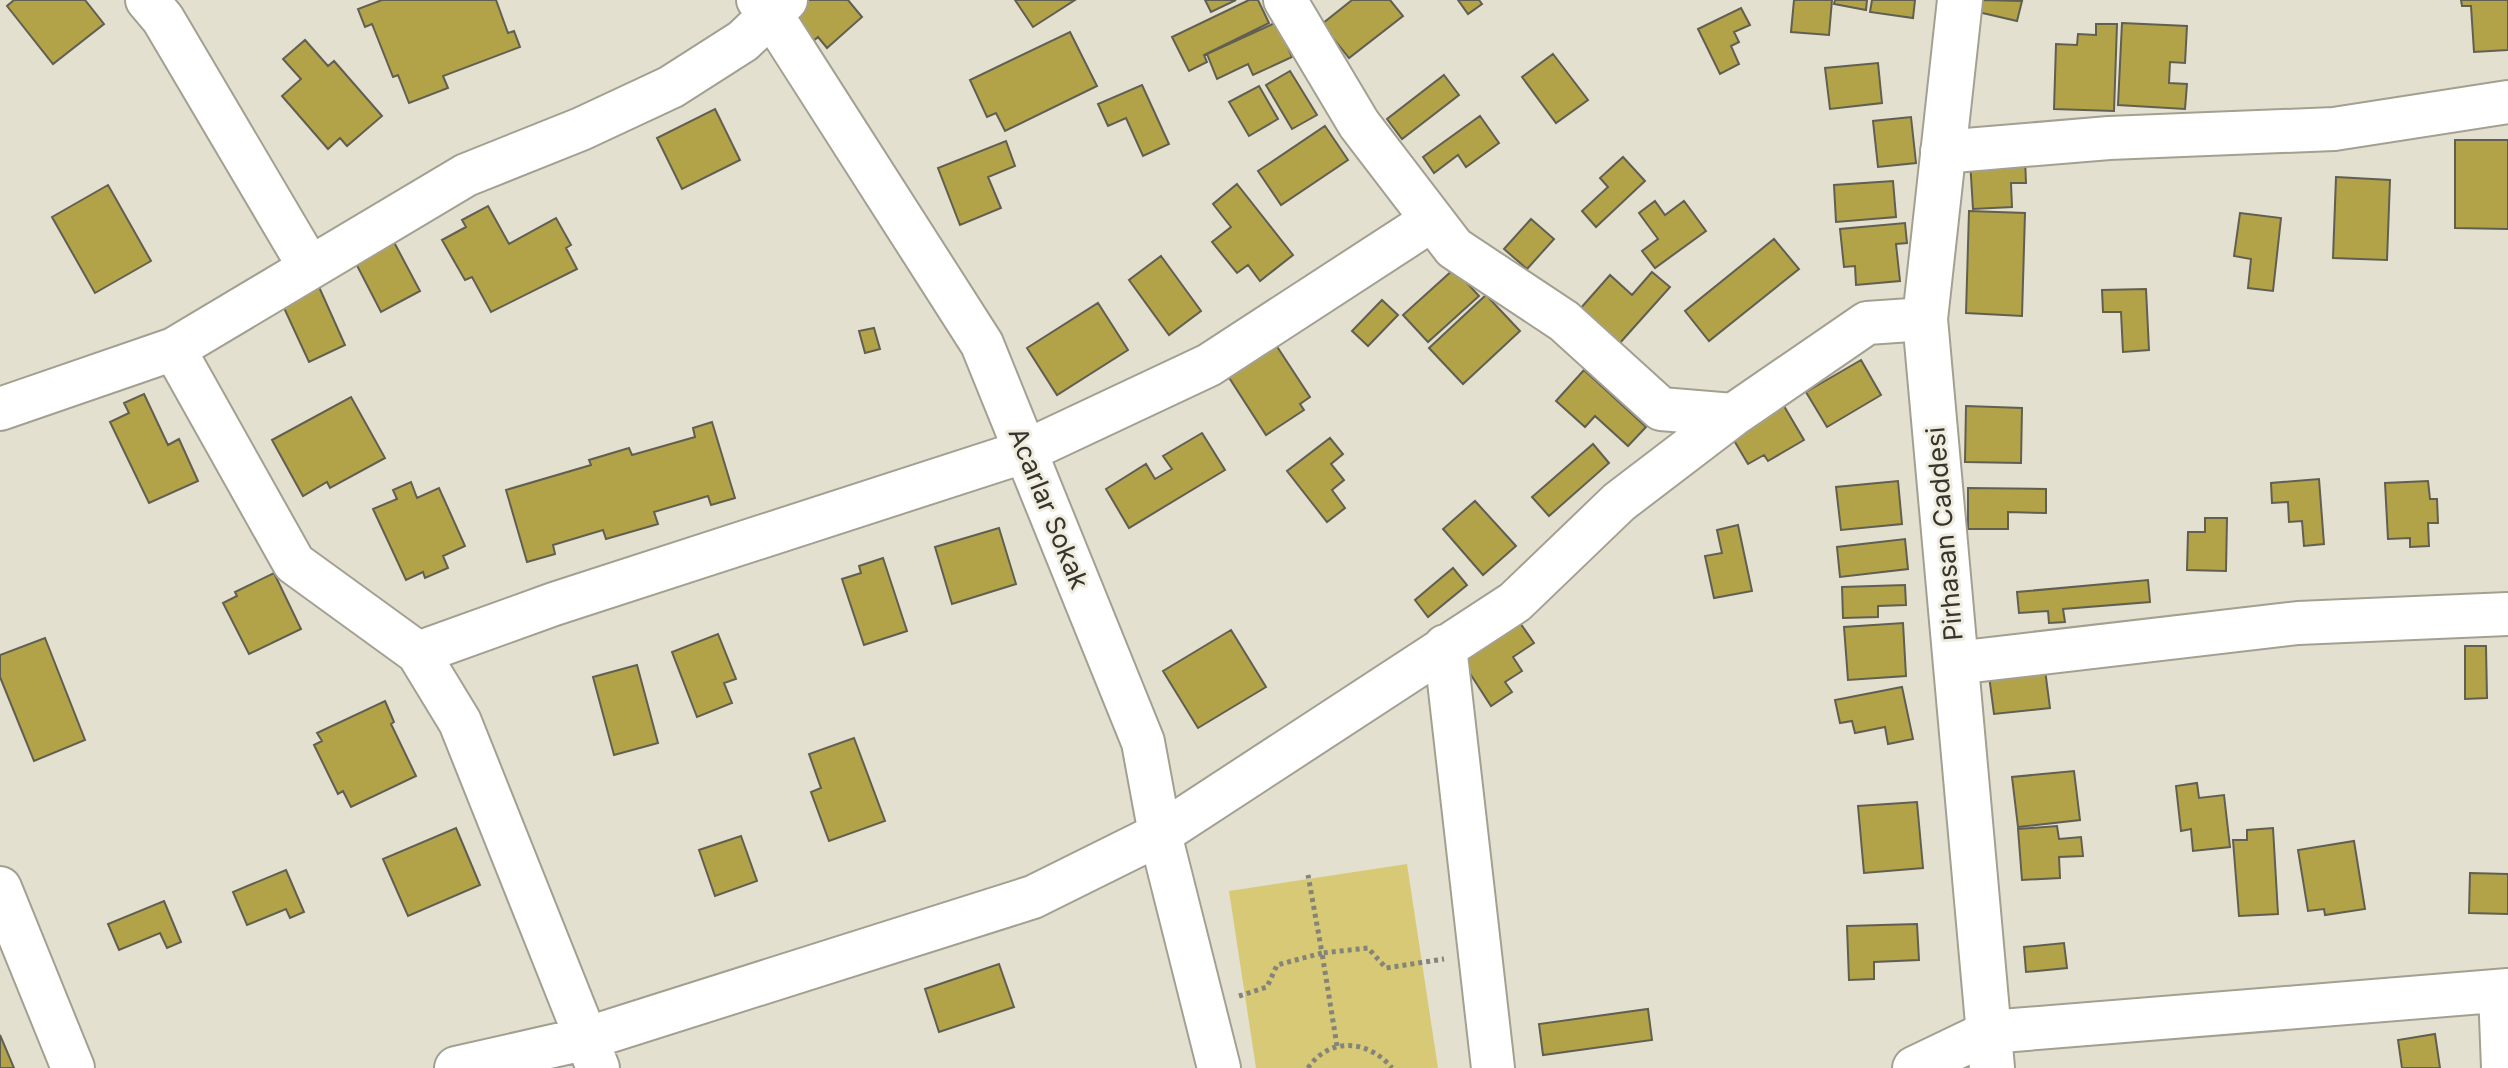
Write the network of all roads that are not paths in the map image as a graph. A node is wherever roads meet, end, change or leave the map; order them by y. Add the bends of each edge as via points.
1 (147, 0) edge
2 (1285, 0) edge
3 (1960, 0) edge
4 (772, 5) edge
5 (2508, 102) edge
6 (1942, 152) junction
7 (1432, 220) junction
8 (310, 268) junction
9 (1925, 319) junction
10 (174, 349) junction
11 (0, 409) edge
12 (1733, 415) junction
13 (1026, 451) junction
14 (2508, 614) edge
15 (1445, 646) junction
16 (418, 653) junction
17 (1955, 663) junction
18 (1160, 834) junction
19 (0, 888) edge
20 (2504, 991) edge
21 (1991, 1050) edge
22 (593, 1053) edge
23 (73, 1068) edge
24 (456, 1068) edge
25 (1219, 1068) edge
26 (1493, 1068) edge
27 (1914, 1068) edge
28 (2503, 1068) edge

1 - 8 street
2 - 7 street via 1359,124
3 - 6 street, Pirhasan Caddesi
4 - 8 street via 743,41 671,87 466,175
4 - 13 street, Acarlar Sokak via 982,344
5 - 6 street via 2334,129 2109,138
6 - 9 street, Pirhasan Caddesi
7 - 12 street via 1454,248 1564,321 1661,409
7 - 13 street via 1209,365
8 - 10 street
9 - 12 street via 1867,323
9 - 17 street, Pirhasan Caddesi
10 - 11 street
10 - 16 street via 294,563
12 - 15 street via 1619,502 1515,602
13 - 16 street
13 - 18 street, Acarlar Sokak via 1143,742
14 - 17 street via 2298,623
15 - 18 street
15 - 26 street
16 - 22 street via 460,722
17 - 21 street, Pirhasan Caddesi
18 - 22 street via 1033,897
18 - 25 street, Acarlar Sokak
19 - 23 street
20 - 21 street
20 - 28 street
21 - 27 street
22 - 24 street

